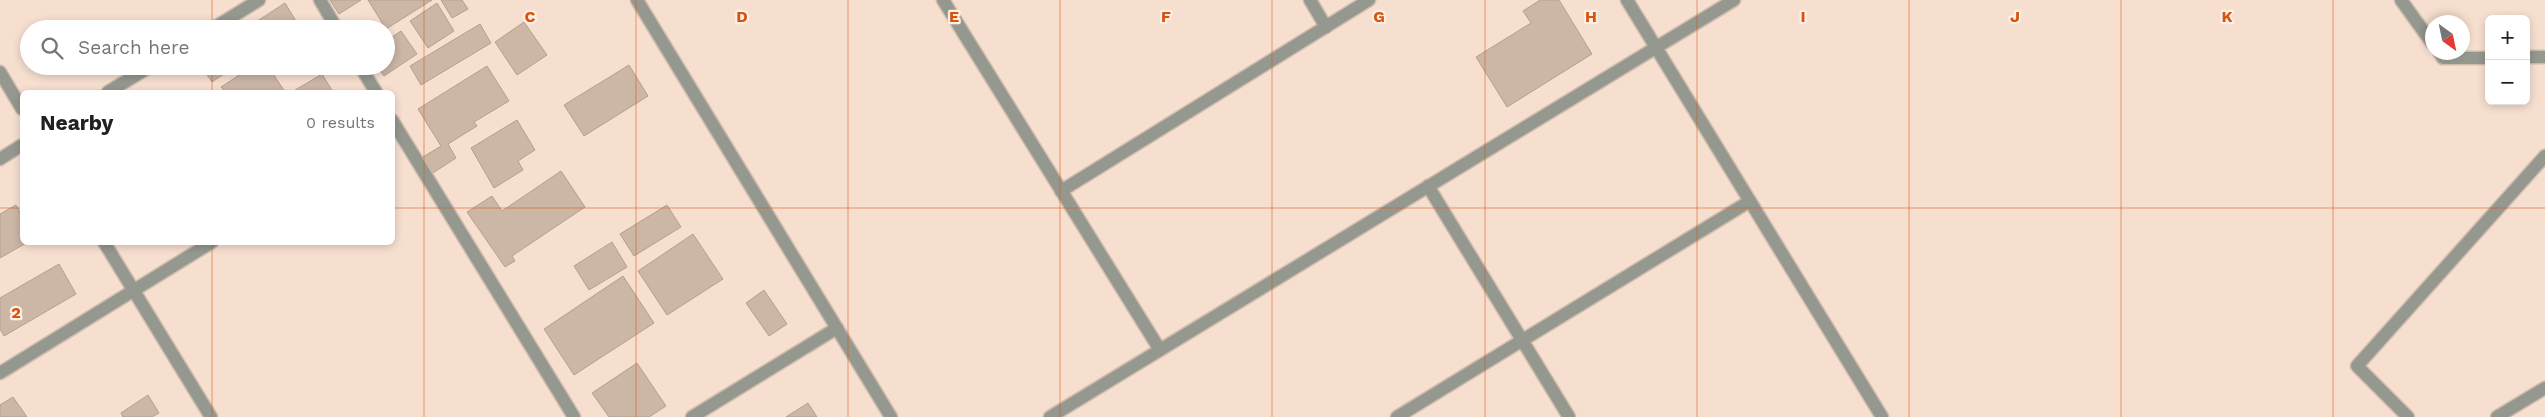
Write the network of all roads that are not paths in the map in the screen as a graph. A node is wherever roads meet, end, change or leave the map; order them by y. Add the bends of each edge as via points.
1 (259, 0) edge
2 (320, 0) edge
3 (637, 0) edge
4 (943, 0) edge
5 (1310, 0) edge
6 (1369, 0) edge
7 (1627, 0) edge
8 (1734, 0) edge
9 (2401, 0) edge
10 (227, 20) edge
11 (332, 20) edge
12 (1326, 27) junction
13 (2425, 33) edge
14 (1656, 47) junction
15 (2530, 57) edge
16 (2545, 57) edge
17 (2470, 58) edge
18 (2485, 58) edge
19 (0, 72) edge
20 (136, 75) edge
21 (366, 75) edge
22 (111, 90) edge
23 (375, 90) edge
24 (20, 105) edge
25 (395, 129) edge
26 (20, 146) edge
27 (2545, 156) edge
28 (0, 159) edge
29 (1428, 186) junction
30 (1061, 191) junction
31 (1750, 201) junction
32 (106, 245) edge
33 (207, 245) edge
34 (133, 290) junction
35 (837, 328) junction
36 (1522, 340) junction
37 (1160, 350) junction
38 (0, 373) edge
39 (2545, 388) edge
40 (210, 417) edge
41 (574, 417) edge
42 (692, 417) edge
43 (891, 417) edge
44 (1050, 417) edge
45 (1397, 417) edge
46 (1569, 417) edge
47 (1882, 417) edge
48 (2408, 417) edge
49 (2497, 417) edge

1 - 10 street
2 - 11 street
3 - 35 street
4 - 30 street
5 - 12 street
6 - 12 street
7 - 14 street
8 - 14 street
9 - 13 street
12 - 30 street
14 - 29 street
14 - 31 street
15 - 16 street
17 - 18 street
19 - 24 street
20 - 22 street
21 - 23 street
25 - 41 street
26 - 28 street
27 - 48 street via 2357,366
29 - 36 street
29 - 37 street
30 - 37 street
31 - 36 street
31 - 47 street
32 - 34 street
33 - 34 street
34 - 38 street
34 - 40 street
35 - 42 street
35 - 43 street
36 - 45 street
36 - 46 street
37 - 44 street
39 - 49 street

